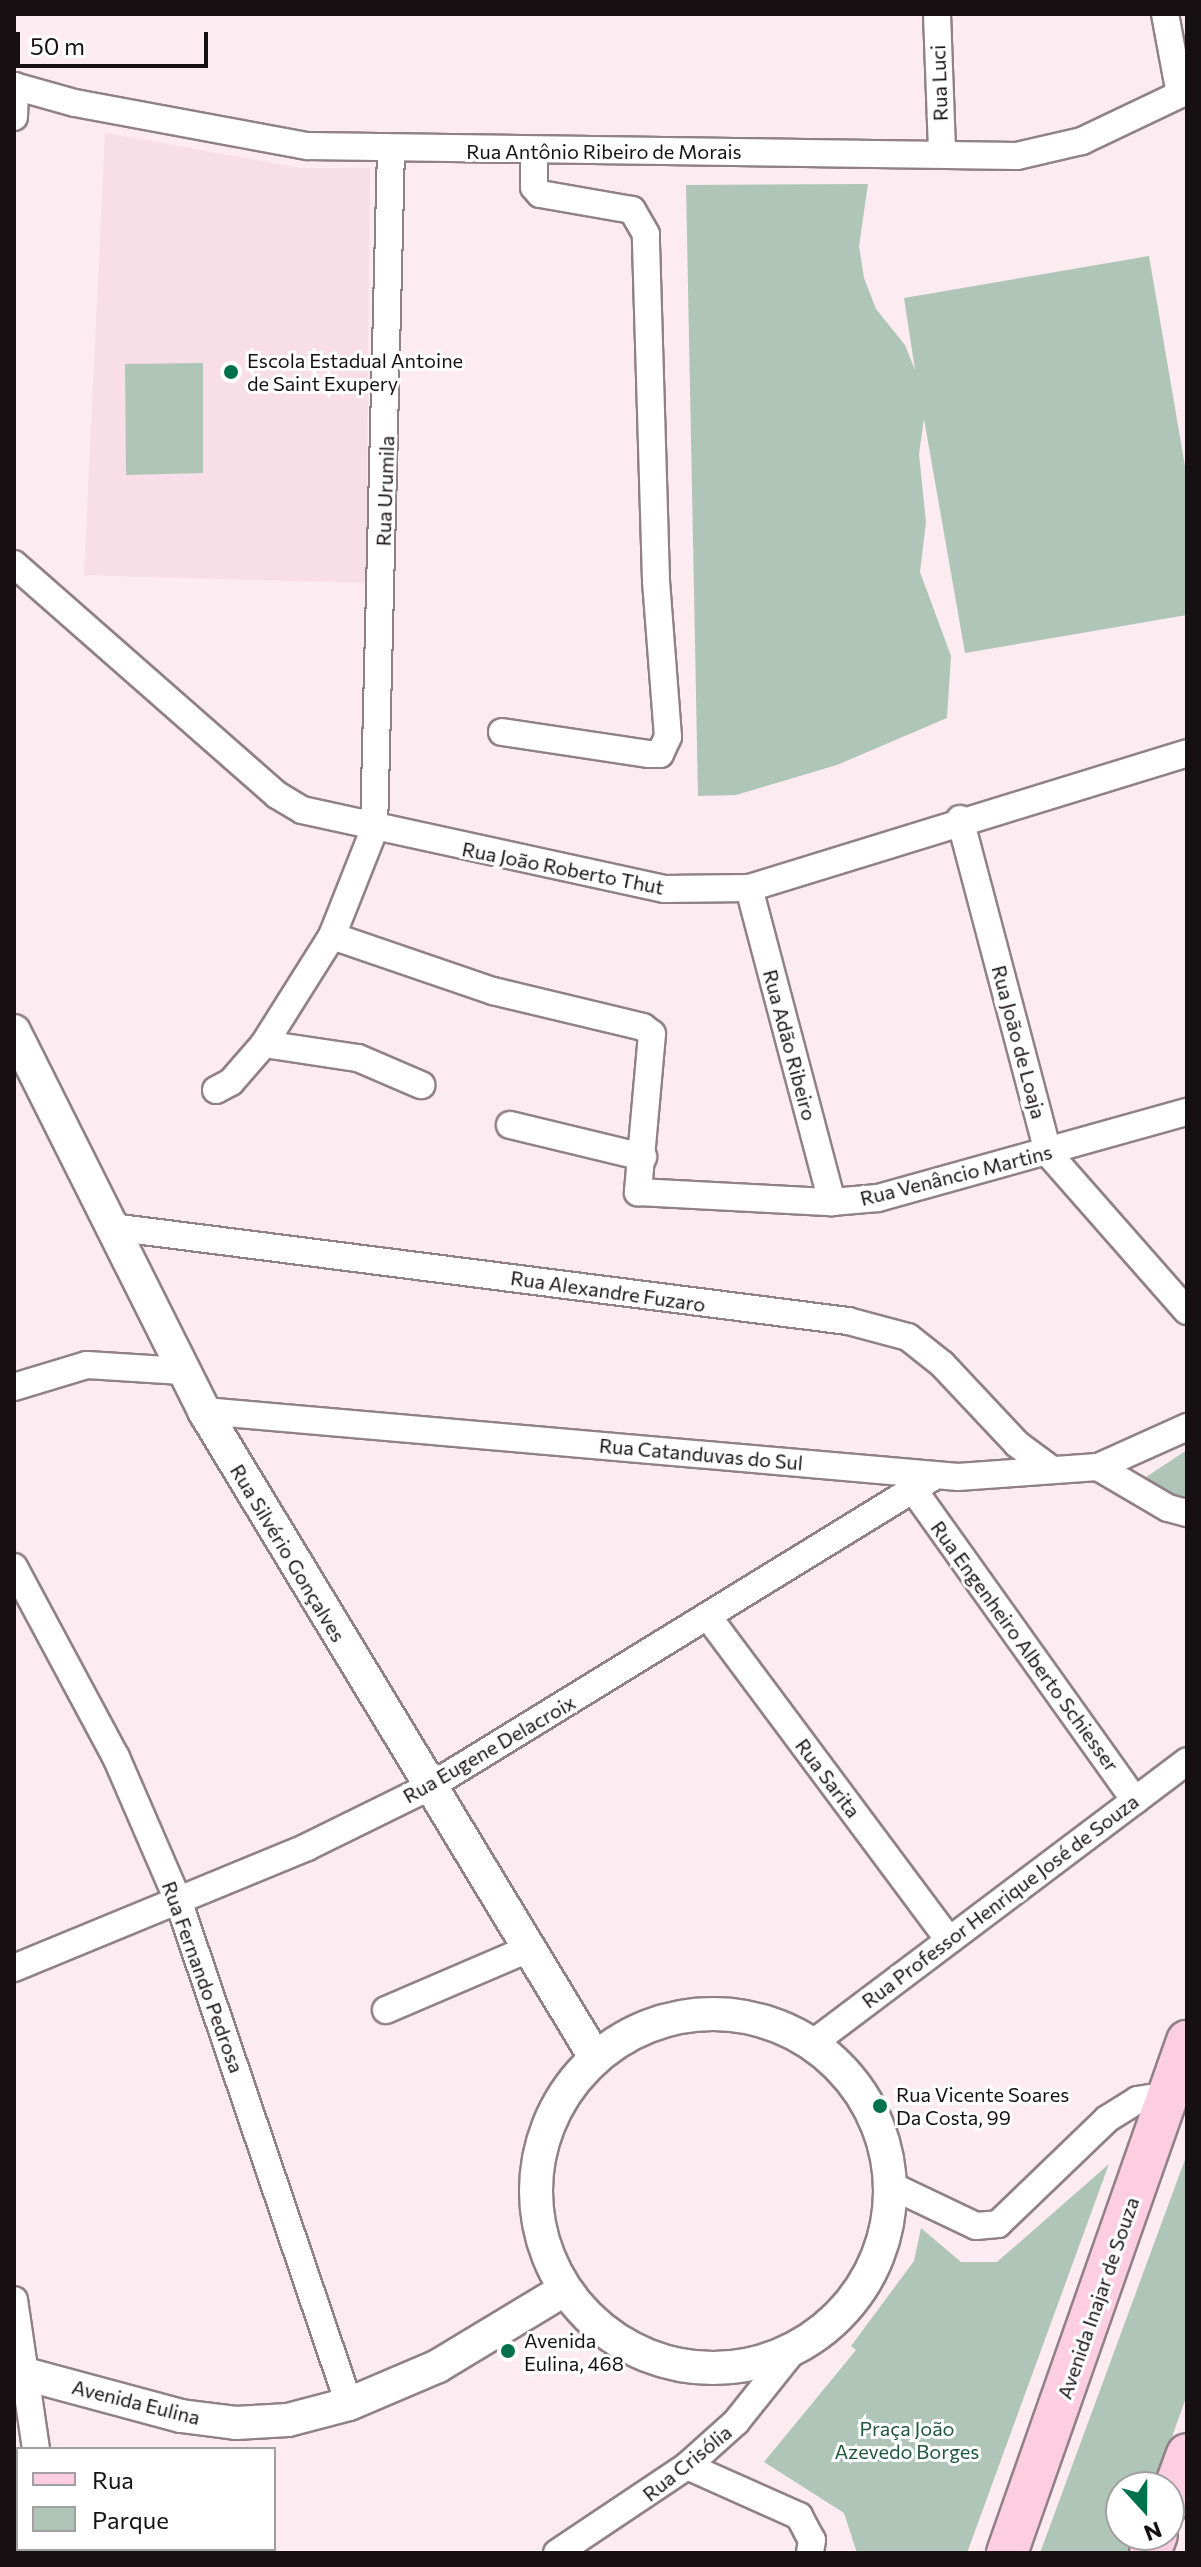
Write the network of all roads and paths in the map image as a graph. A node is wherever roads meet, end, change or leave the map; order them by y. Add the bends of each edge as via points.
1 (937, 14) edge
2 (1165, 14) edge
3 (14, 86) edge
4 (1184, 93) edge
5 (14, 117) edge
6 (391, 151) junction
7 (534, 151) junction
8 (942, 153) junction
9 (14, 564) edge
10 (502, 732) dead end
11 (1187, 753) edge
12 (960, 819) junction
13 (374, 830) junction
14 (749, 888) junction
15 (332, 936) junction
16 (14, 1031) edge
17 (264, 1044) junction
18 (421, 1085) dead end
19 (216, 1090) dead end
20 (1187, 1112) edge
21 (510, 1125) dead end
22 (1048, 1153) junction
23 (643, 1157) junction
24 (832, 1202) junction
25 (112, 1227) junction
26 (1187, 1311) edge
27 (182, 1371) junction
28 (14, 1387) edge
29 (204, 1411) junction
30 (1187, 1427) edge
31 (1098, 1467) junction
32 (1051, 1469) junction
33 (925, 1484) junction
34 (1187, 1513) edge
35 (14, 1567) edge
36 (709, 1618) junction
37 (1187, 1761) edge
38 (429, 1787) junction
39 (1135, 1800) junction
40 (178, 1900) junction
41 (947, 1937) junction
42 (528, 1949) junction
43 (14, 1968) edge
44 (386, 2010) dead end
45 (1187, 2041) edge
46 (813, 2043) junction
47 (595, 2057) junction
48 (1168, 2095) junction
49 (892, 2186) junction
50 (564, 2290) junction
51 (14, 2300) edge
52 (795, 2348) junction
53 (18, 2372) edge
54 (349, 2404) junction
55 (36, 2447) edge
56 (687, 2466) junction
57 (557, 2553) edge
58 (810, 2553) edge
59 (1007, 2553) edge

1 - 8 street, Rua Luci
2 - 4 street
3 - 5 street
3 - 6 street, Rua Antônio Ribeiro de Morais via 75,103 308,146
4 - 8 street, Rua Antônio Ribeiro de Morais via 1082,141 1044,152
6 - 7 street, Rua Antônio Ribeiro de Morais
6 - 13 street, Rua Urumila
7 - 8 street, Rua Antônio Ribeiro de Morais
7 - 10 street via 534,187 540,194 632,210 646,234 656,580 668,737 660,754 649,754
9 - 13 street, Rua João Roberto Thut via 277,795 302,810
11 - 12 street, Rua João Roberto Thut
12 - 14 street, Rua João Roberto Thut
12 - 22 street, Rua João de Loaja
13 - 14 street, Rua João Roberto Thut via 664,889
13 - 15 street
14 - 24 street, Rua Adão Ribeiro
15 - 17 street
15 - 23 street, Rua Venâncio Martins via 493,991 643,1027 652,1034
16 - 25 street, Rua Silvério Gonçalves
17 - 18 street via 358,1058
17 - 19 street via 231,1082
20 - 22 street, Rua Venâncio Martins
21 - 23 street
22 - 24 street, Rua Venâncio Martins via 878,1198
22 - 26 street, Rua João de Loaja
23 - 24 street, Rua Venâncio Martins via 638,1192
25 - 27 street, Rua Silvério Gonçalves
25 - 32 street, Rua Alexandre Fuzaro via 848,1321 908,1337 942,1364 1017,1444
27 - 28 street via 87,1365
27 - 29 street, Rua Silvério Gonçalves
29 - 33 street, Rua Catanduvas do Sul
29 - 38 street, Rua Silvério Gonçalves
30 - 31 street
31 - 32 street, Rua Catanduvas do Sul
31 - 34 street via 1120,1483
32 - 33 street, Rua Catanduvas do Sul
33 - 36 street, Rua Eugene Delacroix
33 - 39 street, Rua Engenheiro Alberto Schiesser
35 - 40 street, Rua Fernando Pedrosa via 116,1757
36 - 38 street, Rua Eugene Delacroix
36 - 41 street, Rua Sarita
37 - 39 street, Rua Professor Henrique José de Souza
38 - 40 street, Rua Eugene Delacroix via 307,1847
38 - 42 street, Rua Silvério Gonçalves
39 - 41 street, Rua Professor Henrique José de Souza
40 - 43 street, Rua Eugene Delacroix
40 - 54 street, Rua Fernando Pedrosa
41 - 46 street, Rua Professor Henrique José de Souza
42 - 44 street
42 - 47 street, Rua Silvério Gonçalves
45 - 48 main road, Avenida Inajar de Souza
46 - 47 street via 760,2018 701,2013 644,2026
46 - 49 street via 854,2081 882,2130
47 - 50 street via 562,2096 541,2143 534,2194 542,2244
48 - 49 street via 1137,2100 1107,2119 998,2224 962,2221
48 - 59 main road, Avenida Inajar de Souza
49 - 52 street via 886,2235 866,2281 835,2320
50 - 52 street via 599,2328 644,2355 694,2368 746,2365
50 - 54 street, Avenida Eulina via 438,2366
51 - 53 street
52 - 56 street, Rua Crisólia via 736,2422
53 - 54 street, Avenida Eulina via 181,2416 236,2423 288,2420
53 - 55 street
56 - 57 street, Rua Crisólia
56 - 58 street via 799,2516 812,2540

